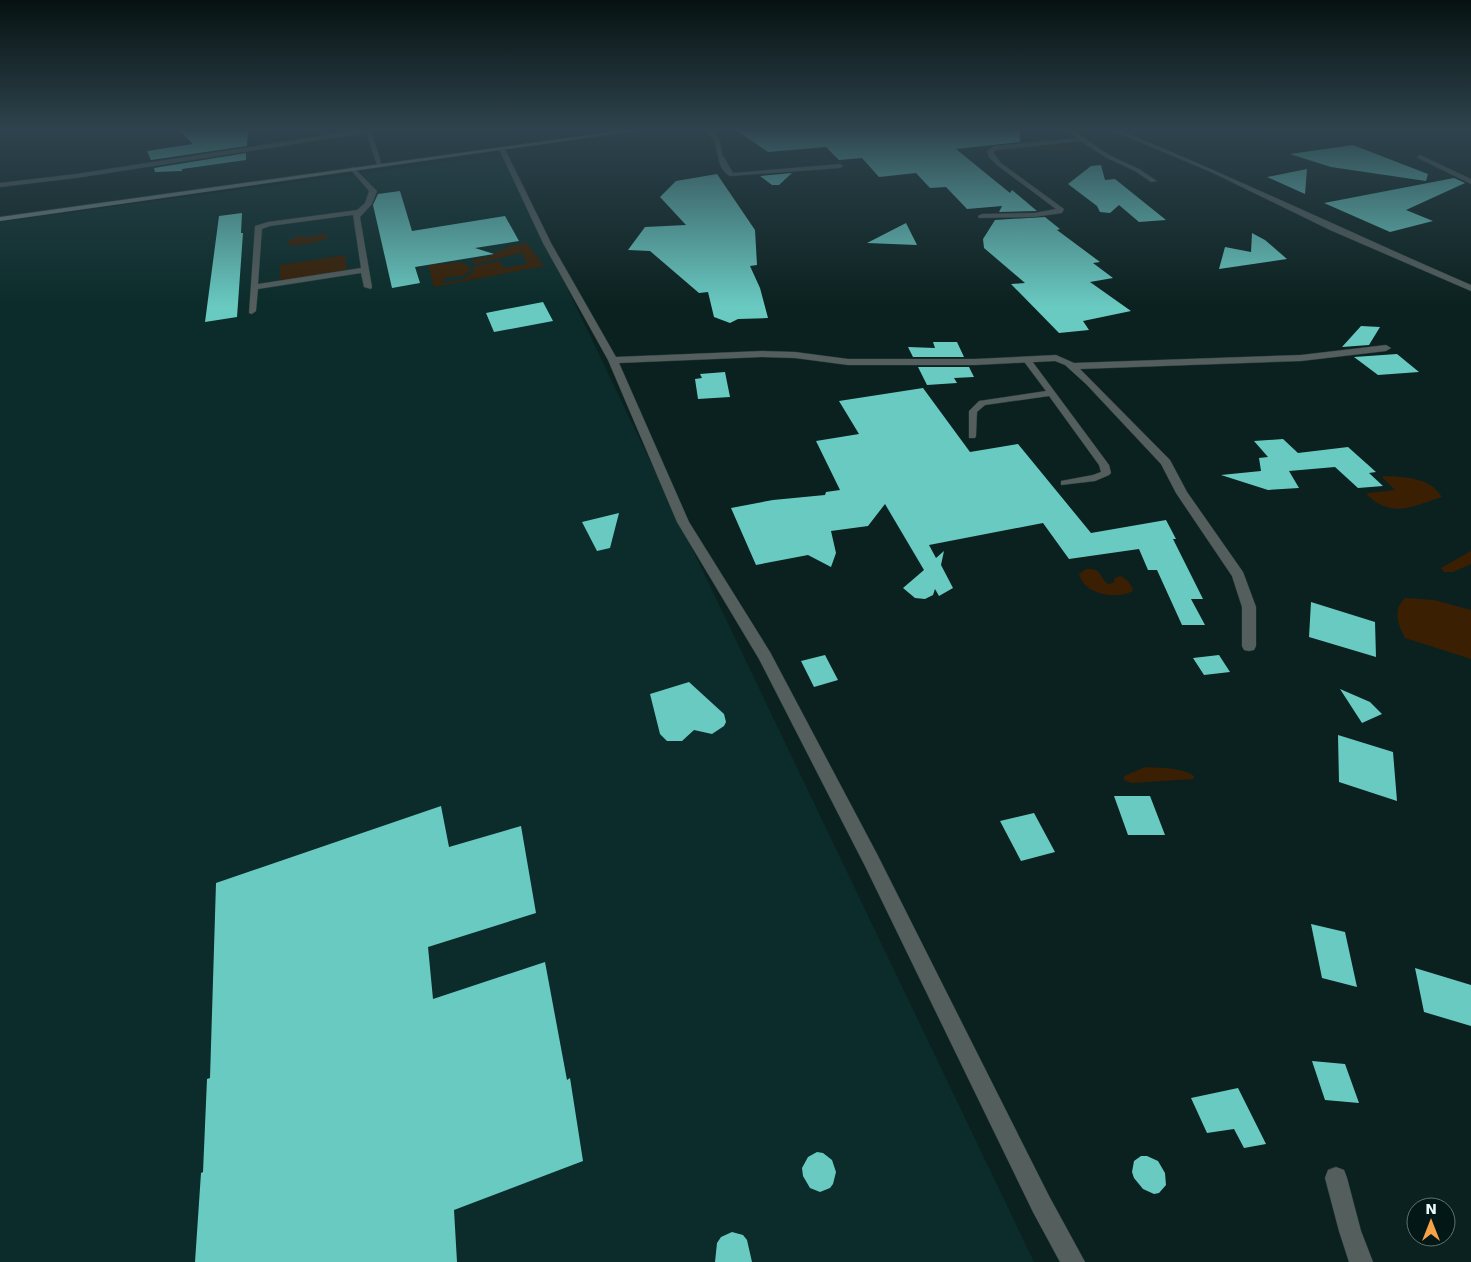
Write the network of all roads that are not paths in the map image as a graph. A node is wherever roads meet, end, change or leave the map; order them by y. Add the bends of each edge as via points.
1 (213, 189) edge
2 (372, 189) edge
3 (521, 189) edge
4 (1033, 189) edge
5 (1251, 189) edge
6 (359, 212) junction
7 (982, 216) dead end
8 (0, 219) edge
9 (366, 270) junction
10 (254, 287) junction
11 (368, 287) dead end
12 (1471, 288) edge
13 (252, 311) dead end
14 (1386, 348) dead end
15 (1026, 359) junction
16 (613, 360) junction
17 (1072, 366) junction
18 (1052, 393) junction
19 (972, 436) dead end
20 (1064, 483) dead end
21 (1249, 646) dead end
22 (1336, 1178) dead end
23 (1073, 1262) edge
24 (1361, 1262) edge

1 - 8 main road
2 - 6 street via 368,204
3 - 16 street via 547,244
4 - 7 street via 1059,211
5 - 12 street
6 - 9 street via 356,218
6 - 10 street via 260,226
9 - 10 street
9 - 11 street
10 - 13 street
14 - 17 street via 1301,358
15 - 16 street via 848,362 762,354
15 - 17 street via 1056,358
15 - 18 lane
16 - 23 street via 683,522 766,656
17 - 21 street via 1166,462 1182,493 1238,574 1248,607
18 - 19 lane via 982,403 973,411
18 - 20 lane via 1106,472 1095,478
22 - 24 street

